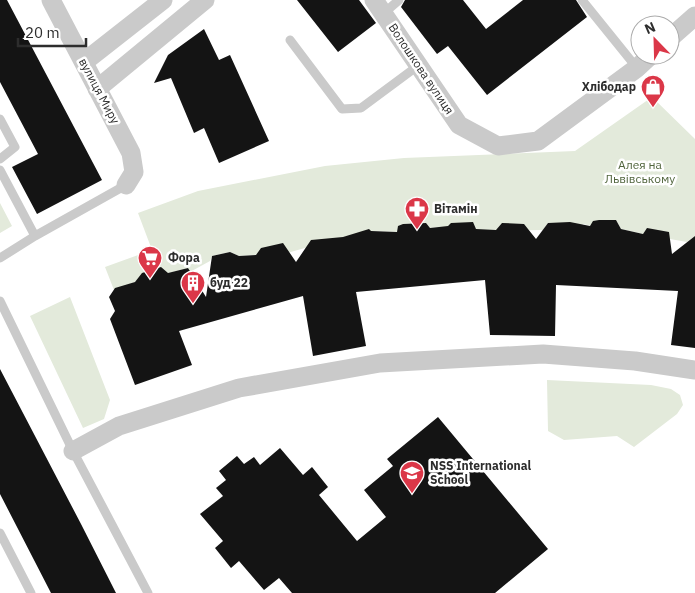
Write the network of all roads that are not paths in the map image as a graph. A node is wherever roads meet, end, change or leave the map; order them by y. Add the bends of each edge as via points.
1 (51, 0) edge
2 (163, 0) edge
3 (205, 0) edge
4 (399, 0) edge
5 (582, 0) edge
6 (379, 6) edge
7 (695, 16) edge
8 (680, 29) edge
9 (290, 40) dead end
10 (630, 47) edge
11 (84, 62) junction
12 (419, 65) junction
13 (639, 65) edge
14 (97, 89) junction
15 (0, 119) edge
16 (0, 159) edge
17 (0, 170) edge
18 (126, 185) joint
19 (36, 236) junction
20 (0, 258) edge
21 (0, 301) edge
22 (695, 370) edge
23 (73, 451) junction
24 (0, 533) edge
25 (31, 593) edge
26 (148, 593) edge

1 - 11 street, вулиця Миру
2 - 11 street
3 - 14 street
4 - 6 lane
5 - 10 lane
6 - 12 street, Волошкова вулиця
7 - 8 street
9 - 12 lane via 342,109 361,108
11 - 14 street, вулиця Миру
12 - 13 street, Волошкова вулиця via 459,125 498,146 538,141
14 - 18 street, вулиця Миру via 131,153 134,172
15 - 16 lane via 15,148
17 - 19 lane
18 - 19 lane
19 - 20 lane
21 - 23 lane
22 - 23 street via 636,361 543,354 380,363 239,388 119,426
23 - 26 lane
24 - 25 lane

